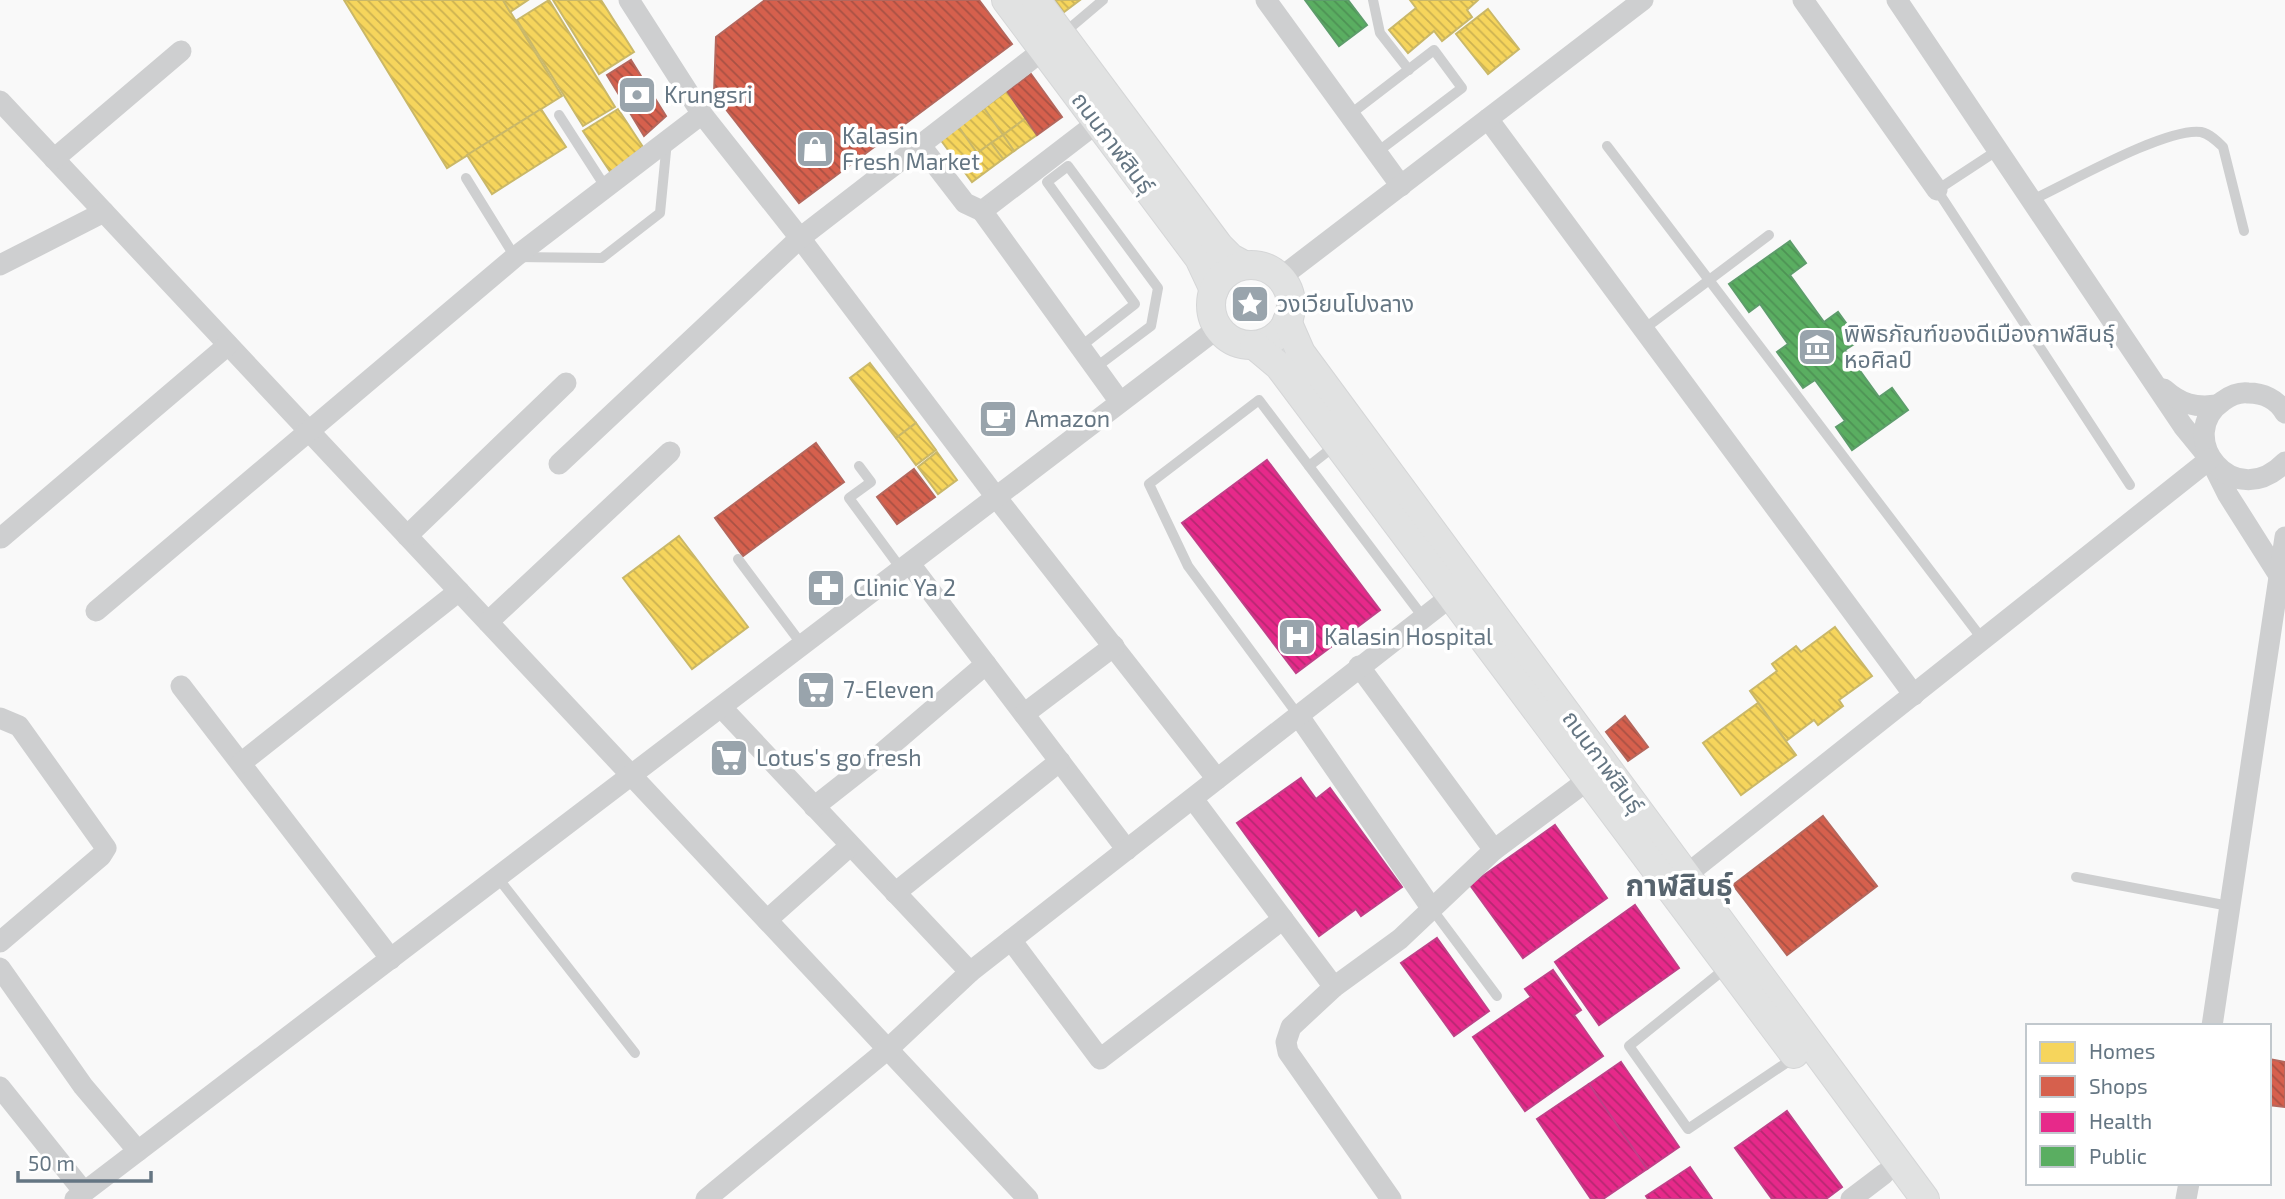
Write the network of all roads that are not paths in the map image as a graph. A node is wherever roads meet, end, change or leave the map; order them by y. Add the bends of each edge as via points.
1 (629, 0) edge
2 (1006, 0) edge
3 (1036, 0) edge
4 (1103, 0) edge
5 (1266, 0) edge
6 (1373, 0) edge
7 (1803, 0) edge
8 (1897, 0) edge
9 (1640, 1) edge
10 (1053, 43) junction
11 (181, 51) dead end
12 (1409, 70) junction
13 (1, 103) edge
14 (702, 114) junction
15 (559, 115) dead end
16 (1349, 116) junction
17 (1488, 119) junction
18 (1098, 122) junction
19 (667, 141) junction
20 (921, 146) junction
21 (1607, 146) dead end
22 (1998, 150) junction
23 (1376, 153) junction
24 (54, 159) junction
25 (466, 178) dead end
26 (1401, 186) junction
27 (606, 188) junction
28 (1937, 190) junction
29 (2032, 201) junction
30 (104, 212) junction
31 (982, 212) junction
32 (2244, 231) dead end
33 (1769, 235) dead end
34 (800, 238) junction
35 (515, 257) junction
36 (0, 265) edge
37 (1244, 265) junction
38 (1280, 278) junction
39 (1709, 281) junction
40 (1214, 290) junction
41 (1287, 321) junction
42 (1218, 328) junction
43 (1644, 329) junction
44 (228, 345) junction
45 (1254, 345) junction
46 (1080, 347) junction
47 (1095, 368) junction
48 (2152, 379) junction
49 (566, 383) dead end
50 (2285, 391) edge
51 (2257, 393) junction
52 (1120, 402) junction
53 (2217, 405) junction
54 (2285, 412) edge
55 (309, 431) junction
56 (1338, 444) junction
57 (670, 452) dead end
58 (2210, 459) junction
59 (2285, 462) edge
60 (559, 464) dead end
61 (859, 466) dead end
62 (1309, 466) junction
63 (2130, 485) dead end
64 (996, 497) junction
65 (407, 536) junction
66 (2285, 537) edge
67 (1, 538) edge
68 (738, 559) dead end
69 (906, 567) junction
70 (2282, 581) edge
71 (1461, 589) junction
72 (459, 591) junction
73 (96, 611) dead end
74 (1423, 617) junction
75 (488, 622) junction
76 (1983, 639) junction
77 (2285, 644) edge
78 (803, 646) junction
79 (1114, 646) junction
80 (2266, 663) junction
81 (986, 664) junction
82 (1359, 666) junction
83 (181, 686) dead end
84 (1914, 695) junction
85 (722, 708) junction
86 (1024, 714) junction
87 (1298, 715) junction
88 (0, 718) edge
89 (1060, 761) junction
90 (241, 763) junction
91 (631, 775) junction
92 (1217, 779) junction
93 (1588, 780) junction
94 (1193, 799) junction
95 (814, 807) junction
96 (850, 846) junction
97 (1127, 850) junction
98 (1494, 850) junction
99 (1686, 875) junction
100 (2076, 877) dead end
101 (498, 878) junction
102 (895, 893) junction
103 (2229, 906) junction
104 (1433, 909) junction
105 (1283, 919) junction
106 (767, 920) junction
107 (1011, 940) junction
108 (0, 942) edge
109 (391, 958) junction
110 (1736, 960) junction
111 (0, 968) edge
112 (970, 972) junction
113 (1334, 987) junction
114 (1497, 996) dead end
115 (2212, 1024) edge
116 (888, 1049) junction
117 (1804, 1051) junction
118 (635, 1053) dead end
119 (0, 1087) edge
120 (138, 1151) junction
121 (1884, 1174) junction
122 (80, 1196) edge
123 (706, 1199) edge
124 (1028, 1199) edge
125 (1391, 1199) edge
126 (1851, 1199) edge
127 (1903, 1199) edge
128 (1925, 1199) edge

1 - 14 street
2 - 10 main road, ถนนกาฬสินธุ์
3 - 10 main road, ถนนกาฬสินธุ์
4 - 10 lane
5 - 16 street
6 - 12 lane via 1380,33
7 - 28 street
8 - 22 street
9 - 17 street
10 - 18 main road, ถนนกาฬสินธุ์
10 - 20 street
10 - 37 main road, ถนนกาฬสินธุ์ via 1219,246
11 - 24 street
12 - 16 lane
12 - 23 lane via 1434,50 1462,88
13 - 24 street
14 - 19 street
14 - 34 street
15 - 27 lane
16 - 23 street
17 - 26 street
17 - 43 street
18 - 31 street
18 - 40 main road, ถนนกาฬสินธุ์ via 1199,258
19 - 27 street
19 - 35 lane via 660,213 602,258
20 - 31 street via 965,203
20 - 34 street
21 - 39 lane
22 - 28 lane
22 - 29 street
23 - 26 street
24 - 30 street
25 - 35 lane
26 - 38 street
27 - 35 street
28 - 63 lane
29 - 32 lane via 2151,142 2200,132 2223,147
29 - 48 street
30 - 36 street
30 - 44 street
31 - 46 street
33 - 39 lane
34 - 60 street
34 - 64 street
35 - 55 street
37 - 38 main road via 1257,265
37 - 40 main road via 1221,278
38 - 41 main road via 1290,302
39 - 43 lane
39 - 76 lane
40 - 42 main road via 1212,316
41 - 45 main road via 1276,335
41 - 71 main road, ถนนกาฬสินธุ์ via 1301,353
42 - 45 main road via 1233,340
42 - 52 street
43 - 84 street
44 - 55 street
44 - 67 street
45 - 56 main road, ถนนกาฬสินธุ์ via 1279,366
46 - 47 street
46 - 47 lane via 1135,304 1046,182 1068,166 1158,288 1151,326
47 - 52 street
48 - 53 street via 2187,405
48 - 58 street
49 - 65 street
50 - 51 street
51 - 53 street via 2243,392
51 - 54 street via 2271,398
52 - 64 street
53 - 58 street via 2204,431
55 - 65 street
55 - 73 street
56 - 62 lane
56 - 71 main road, ถนนกาฬสินธุ์
57 - 75 street
58 - 59 street via 2226,474 2247,481 2261,479
58 - 70 street
58 - 76 street
61 - 69 lane via 871,482 849,498
62 - 74 lane
62 - 87 lane via 1259,400 1149,484 1188,566
64 - 69 street
64 - 79 street
65 - 72 street
66 - 70 street
68 - 78 lane
69 - 78 street
69 - 81 street
70 - 80 street
71 - 74 street
71 - 93 main road, ถนนกาฬสินธุ์
71 - 99 main road, ถนนกาฬสินธุ์
72 - 75 street
72 - 90 street
74 - 82 street
75 - 91 street
76 - 84 street
77 - 80 street
78 - 85 street
79 - 86 street
79 - 92 street
80 - 103 street
81 - 86 street
81 - 95 street
82 - 87 street
82 - 98 street
83 - 90 street
84 - 99 street
85 - 91 street
85 - 95 street
86 - 89 street
87 - 92 street
87 - 104 street
88 - 108 street via 19,726 106,848
89 - 97 street
89 - 102 street
90 - 109 street
91 - 101 street
91 - 106 street
92 - 94 street
93 - 98 street
93 - 110 main road, ถนนกาฬสินธุ์
94 - 97 street
94 - 105 street
95 - 96 street
96 - 102 street
96 - 106 street
97 - 107 street
98 - 104 street
99 - 110 main road, ถนนกาฬสินธุ์
100 - 103 lane
101 - 109 street
101 - 118 lane
102 - 112 street
103 - 115 street
104 - 113 street
104 - 114 lane
105 - 107 street via 1100,1059
105 - 113 street
106 - 116 street
107 - 112 street
109 - 120 street
110 - 117 main road, ถนนกาฬสินธุ์
110 - 117 lane via 1629,1046 1688,1129
111 - 120 street via 83,1086
112 - 116 street
113 - 125 street via 1291,1027 1288,1052
116 - 123 street
116 - 124 street
117 - 121 main road, ถนนกาฬสินธุ์
117 - 128 main road, ถนนกาฬสินธุ์
119 - 122 street
120 - 122 street
121 - 126 street
121 - 127 main road, ถนนกาฬสินธุ์

